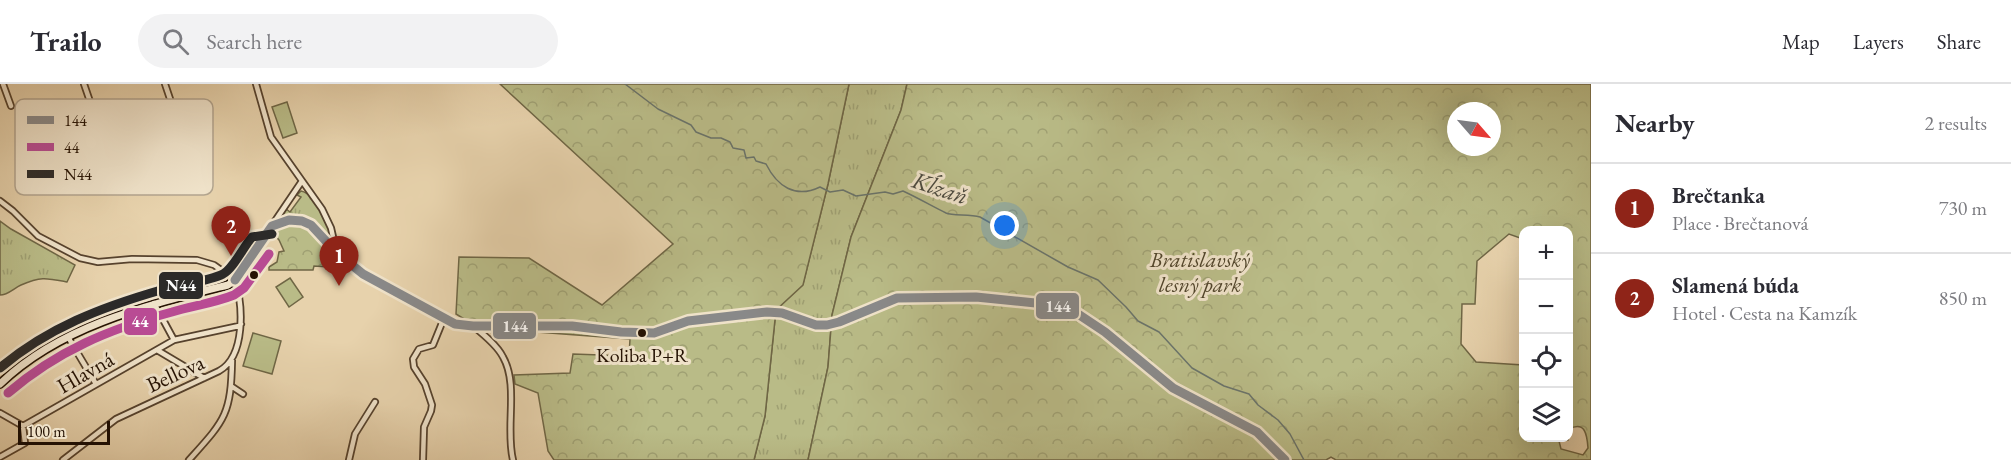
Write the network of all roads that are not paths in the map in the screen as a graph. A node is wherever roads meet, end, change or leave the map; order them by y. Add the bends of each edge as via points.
1 (3, 84) edge
2 (84, 84) edge
3 (165, 84) edge
4 (256, 84) edge
5 (89, 99) edge
6 (170, 99) edge
7 (11, 106) dead end
8 (302, 181) junction
9 (0, 201) edge
10 (272, 226) junction
11 (337, 253) junction
12 (235, 280) junction
13 (154, 303) junction
14 (444, 318) junction
15 (241, 324) junction
16 (473, 326) junction
17 (68, 337) junction
18 (174, 339) junction
19 (157, 350) junction
20 (232, 360) junction
21 (204, 378) junction
22 (0, 384) edge
23 (96, 384) junction
24 (231, 389) junction
25 (243, 394) dead end
26 (375, 402) dead end
27 (0, 413) edge
28 (23, 426) junction
29 (0, 457) edge
30 (63, 460) edge
31 (189, 460) edge
32 (349, 460) edge
33 (423, 460) edge
34 (513, 460) edge
35 (1285, 460) edge

1 - 7 street
2 - 5 street
3 - 6 street
4 - 8 street via 271,137
8 - 10 street
8 - 11 street via 322,209
9 - 12 street via 38,236 80,258 98,262 197,260
10 - 11 street via 289,220 302,221 311,225
10 - 12 street
11 - 14 street via 363,274
12 - 13 street
12 - 15 street, Bellova
13 - 17 street
13 - 18 street
14 - 16 street
14 - 33 street via 433,345 419,349 413,358 432,405 424,427
15 - 18 street, Hlavná
15 - 20 street, Bellova
16 - 34 street via 502,354 509,370
16 - 35 street via 572,326 654,333 688,321 767,312 827,325 897,298 976,297 1055,305 1078,314 1105,332 1173,388 1257,432
17 - 22 street via 24,363
17 - 23 street
18 - 19 street, Hlavná
19 - 21 street
19 - 23 street, Hlavná
20 - 21 street, Bellova
20 - 24 street
21 - 30 street, Bellova via 116,419
23 - 28 street, Hlavná
24 - 25 street
24 - 31 street via 227,412
26 - 32 street via 355,434
27 - 28 street
28 - 29 street via 25,443

